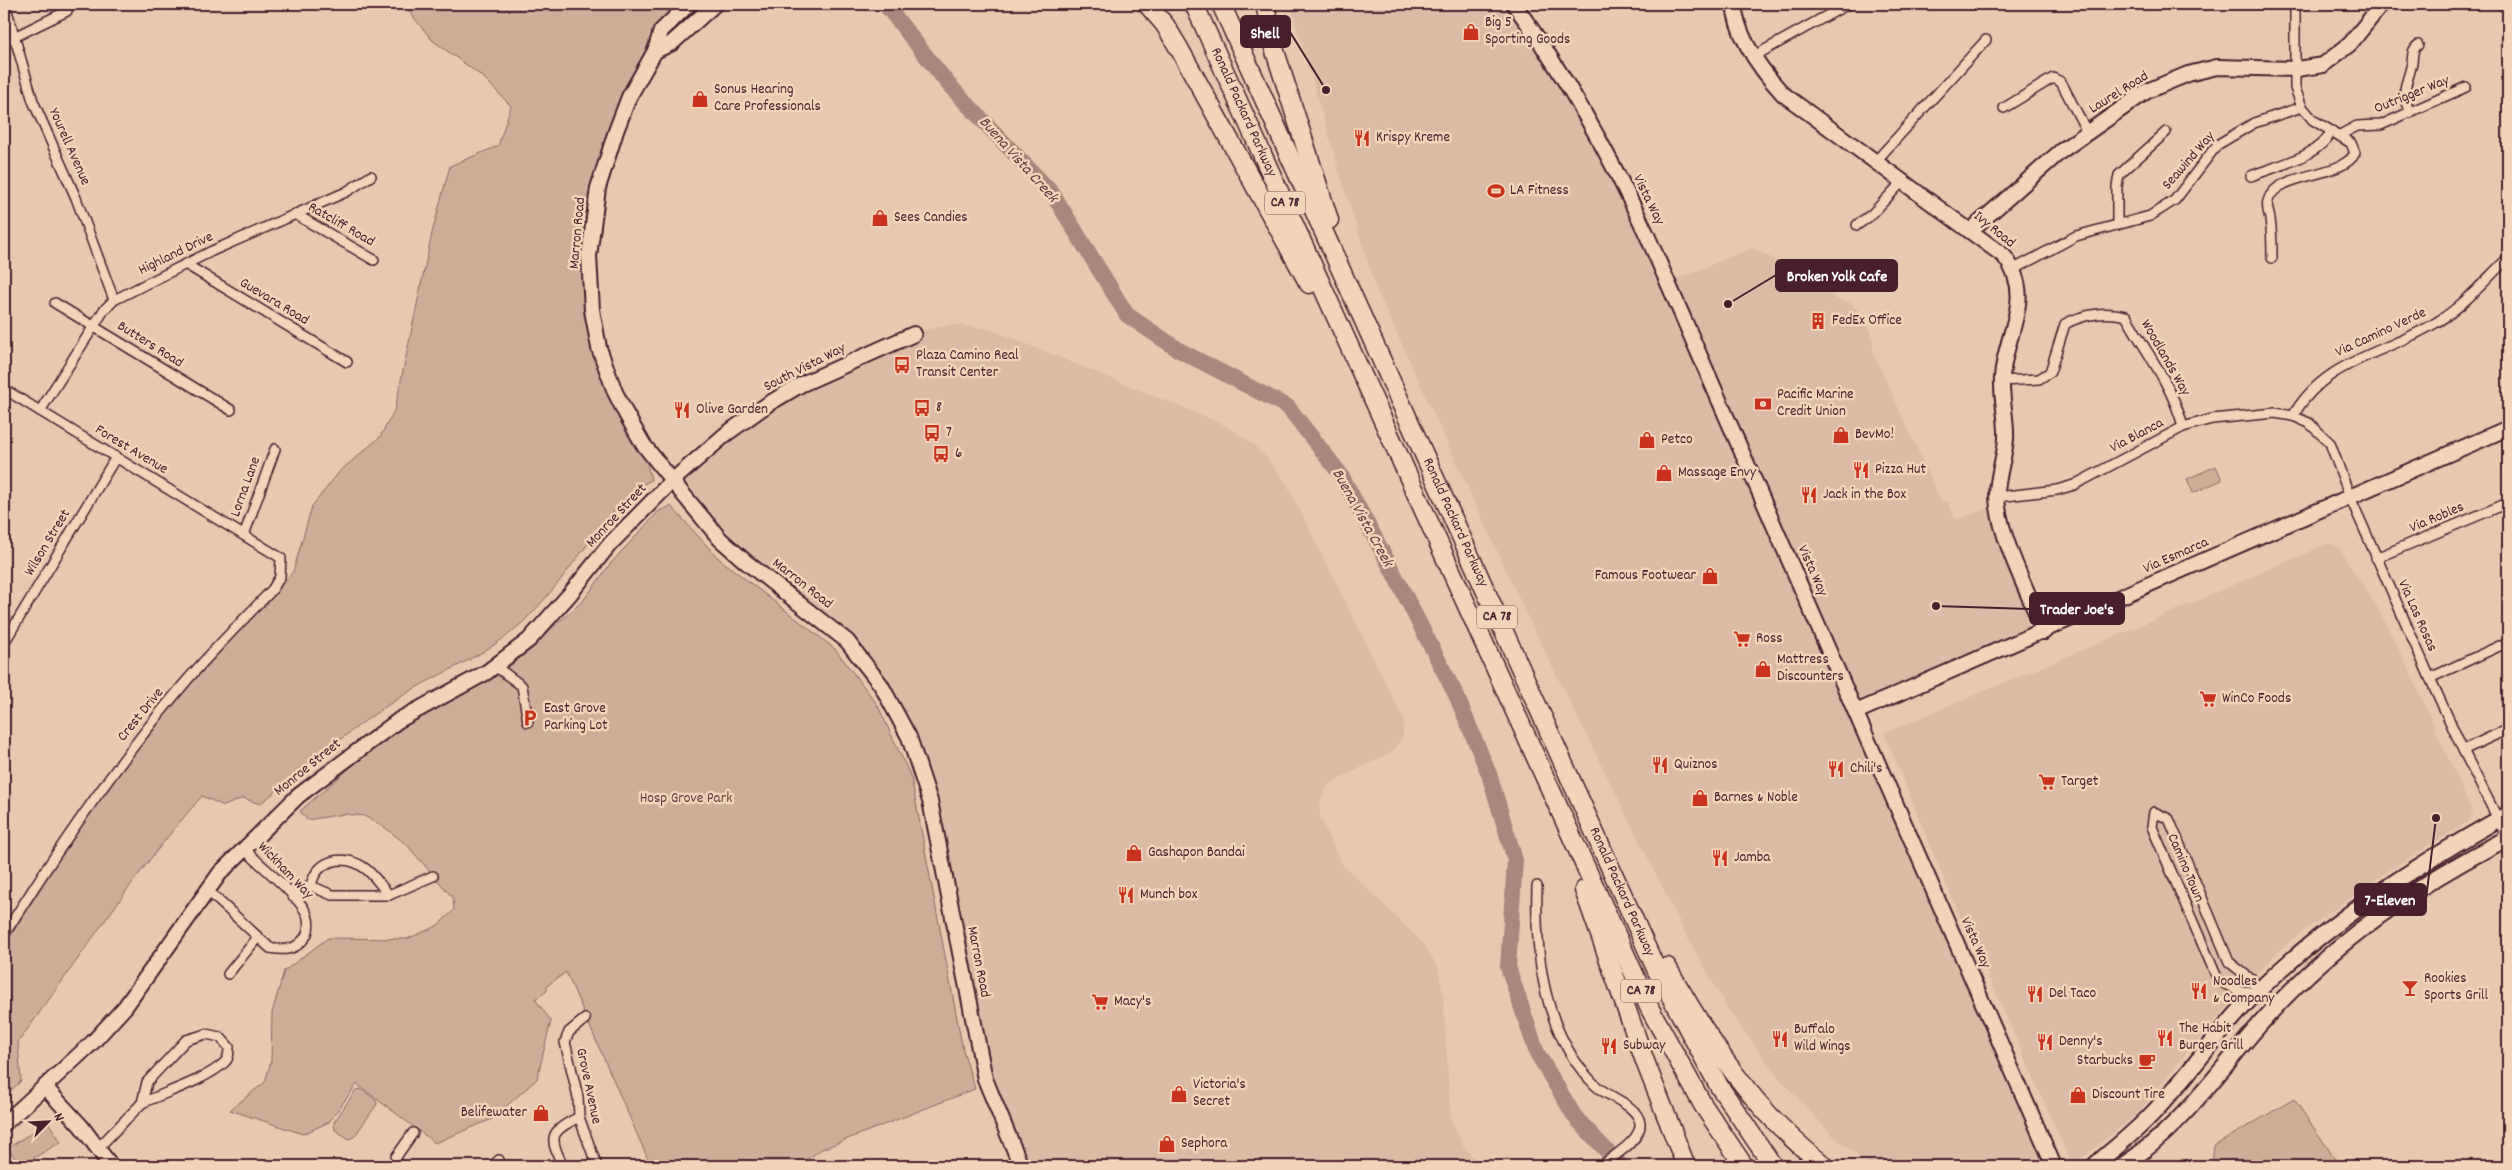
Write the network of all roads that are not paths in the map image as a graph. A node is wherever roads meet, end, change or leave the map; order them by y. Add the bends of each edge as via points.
1 (4, 4) edge
2 (689, 4) edge
3 (715, 4) edge
4 (1147, 4) edge
5 (1194, 4) edge
6 (1221, 4) edge
7 (1266, 4) edge
8 (1514, 4) edge
9 (1734, 4) edge
10 (1848, 4) edge
11 (2294, 4) edge
12 (2382, 4) edge
13 (2500, 4) edge
14 (2508, 9) edge
15 (66, 11) dead end
16 (15, 36) junction
17 (1986, 40) dead end
18 (4, 42) edge
19 (2418, 45) dead end
20 (655, 51) junction
21 (1754, 56) junction
22 (2297, 69) junction
23 (2466, 87) dead end
24 (2302, 107) junction
25 (2004, 108) dead end
26 (2410, 112) junction
27 (2088, 132) junction
28 (2166, 132) dead end
29 (2336, 133) junction
30 (1874, 163) junction
31 (372, 176) dead end
32 (2251, 176) dead end
33 (1902, 182) junction
34 (294, 214) junction
35 (1857, 225) dead end
36 (2117, 225) junction
37 (1970, 231) junction
38 (2272, 258) dead end
39 (2508, 258) edge
40 (374, 260) dead end
41 (188, 265) junction
42 (2014, 269) junction
43 (114, 300) junction
44 (55, 303) dead end
45 (94, 326) junction
46 (914, 334) dead end
47 (347, 362) dead end
48 (1385, 370) junction
49 (2002, 381) junction
50 (4, 389) edge
51 (1375, 403) junction
52 (231, 410) dead end
53 (40, 411) junction
54 (2293, 416) junction
55 (2183, 427) junction
56 (2508, 428) edge
57 (275, 449) dead end
58 (116, 457) junction
59 (672, 481) junction
60 (1997, 497) junction
61 (2350, 497) junction
62 (2508, 503) edge
63 (244, 535) junction
64 (2376, 558) junction
65 (2044, 632) junction
66 (2508, 642) edge
67 (4, 643) edge
68 (495, 666) junction
69 (2430, 678) junction
70 (1856, 712) junction
71 (528, 722) dead end
72 (2508, 729) edge
73 (2463, 750) junction
74 (1556, 806) junction
75 (2503, 817) edge
76 (2508, 838) edge
77 (243, 848) junction
78 (1609, 864) junction
79 (433, 876) dead end
80 (311, 886) junction
81 (1538, 886) dead end
82 (207, 890) junction
83 (389, 895) junction
84 (293, 896) junction
85 (4, 935) edge
86 (258, 937) junction
87 (228, 974) dead end
88 (2258, 992) junction
89 (2275, 1008) junction
90 (585, 1019) dead end
91 (46, 1087) junction
92 (142, 1103) junction
93 (579, 1116) junction
94 (4, 1124) edge
95 (413, 1132) dead end
96 (97, 1149) junction
97 (1602, 1165) edge
98 (111, 1166) edge
99 (396, 1166) edge
100 (564, 1166) edge
101 (595, 1166) edge
102 (1021, 1166) edge
103 (1686, 1166) edge
104 (1744, 1166) edge
105 (1773, 1166) edge
106 (1825, 1166) edge
107 (2054, 1166) edge
108 (2094, 1166) edge
109 (2122, 1166) edge

1 - 16 street, Yourell Avenue
2 - 20 main road, Marron Road via 661,31
3 - 20 main road via 672,43
4 - 51 highway via 1180,50
5 - 51 highway, Ronald Packard Parkway / CA 78
6 - 48 highway, Ronald Packard Parkway / CA 78
7 - 48 highway via 1274,48 1315,179
8 - 70 main road, Vista Way via 1549,56 1632,202
9 - 21 main road, Ivy Road via 1738,27
10 - 21 street
11 - 22 street
12 - 22 main road, Laurel Road via 2350,44 2323,65
13 - 14 street
15 - 16 street
16 - 18 street
16 - 43 street, Yourell Avenue via 33,101 76,198
17 - 30 street
19 - 26 street via 2403,88
20 - 59 main road, Marron Road via 629,97 616,131 598,188 589,256 592,310 599,348 615,392 643,444
21 - 30 main road, Ivy Road via 1784,94
22 - 24 street via 2296,88
22 - 27 main road, Laurel Road via 2217,67 2188,74 2147,91
23 - 26 street, Outrigger Way
24 - 29 street via 2313,120
24 - 36 street, Seawind Way via 2240,129 2217,145 2175,200 2150,216
25 - 27 street via 2054,78 2061,82
26 - 29 street, Outrigger Way via 2381,125 2357,126
27 - 37 main road, Laurel Road via 2061,151
28 - 36 street via 2120,175
29 - 32 street via 2313,152
29 - 38 street via 2351,143 2355,153 2347,162 2273,190 2267,202
30 - 33 main road, Ivy Road
31 - 34 street, Highland Drive via 346,192
33 - 35 street
33 - 37 main road, Ivy Road
34 - 40 street, Ratcliff Road
34 - 41 street, Highland Drive
36 - 42 street, Seawind Way via 2076,236
37 - 42 main road, Ivy Road via 2004,256
39 - 54 street, Via Camino Verde via 2437,322 2384,350 2337,369 2303,398
41 - 43 street, Highland Drive
41 - 47 street, Guevara Road
42 - 49 main road, Ivy Road via 2020,290 2003,360
43 - 45 street, Highland Drive
44 - 45 street, Butters Road
45 - 52 street, Butters Road
45 - 53 street, Highland Drive
46 - 59 main road, South Vista Way via 802,384 768,404 726,434
48 - 78 highway, Ronald Packard Parkway / CA 78
49 - 55 street, Woodlands Way via 2039,379 2050,372 2065,324 2076,317 2112,313 2126,316 2178,406
49 - 60 main road, Ivy Road via 2006,440
50 - 53 street, Forest Avenue
51 - 74 highway, Ronald Packard Parkway / CA 78
53 - 58 street, Forest Avenue
54 - 55 street, Via Blanca via 2275,413 2212,419
54 - 61 street, Via Las Rosas via 2309,424 2330,443
55 - 60 street, Via Blanca via 2074,485
56 - 61 main road, Via Esmarca
57 - 63 street, Lorna Lane
58 - 63 street, Forest Avenue
58 - 67 street, Wilson Street
59 - 68 main road, Monroe Street via 610,544 529,640
59 - 102 main road, Marron Road via 720,539 846,641 881,685 909,737 930,801 985,1079
60 - 65 main road, Ivy Road via 2005,534
61 - 64 street, Via Las Rosas
61 - 65 main road, Via Esmarca
62 - 64 street, Via Robles
63 - 85 street, Crest Drive via 281,558 280,577 272,590 185,682 101,788
64 - 69 street, Via Las Rosas
65 - 70 main road, Via Esmarca
66 - 69 street
68 - 71 street via 522,686
68 - 77 main road, Monroe Street via 399,720 335,766
69 - 73 street, Via Las Rosas
70 - 107 main road, Vista Way
72 - 73 street
73 - 75 street, Via Las Rosas
74 - 103 highway via 1646,1064
74 - 104 highway, Ronald Packard Parkway / CA 78 via 1662,1034 1703,1105
75 - 76 street, Via Las Rosas
75 - 88 main road via 2418,865 2365,902
76 - 89 main road via 2430,883 2378,918 2349,940
77 - 82 main road, Monroe Street
77 - 84 street, Wickham Way
78 - 105 highway, Ronald Packard Parkway / CA 78 via 1681,1020 1719,1086
78 - 106 highway via 1726,1064 1769,1117
79 - 83 street
80 - 83 street via 332,895
80 - 83 street via 312,879 323,865 341,859 366,869
80 - 84 street
81 - 97 street via 1536,921 1540,968 1547,999 1561,1034 1575,1060 1595,1085 1636,1114 1640,1129 1636,1137
82 - 86 street, Wickham Way
82 - 91 main road, Monroe Street via 125,1007
84 - 86 street, Wickham Way via 304,908 309,923 304,940 293,948 281,950 270,948
86 - 87 street
88 - 88 street, Camino Town via 2252,980 2229,962 2168,819 2154,812 2152,827 2218,980 2238,991
88 - 89 street, Camino Town
88 - 108 main road via 2149,1117
89 - 109 main road via 2194,1104 2156,1141
90 - 93 street, Grove Avenue via 569,1032 565,1042 578,1097
91 - 94 main road, Monroe Street
91 - 96 main road
92 - 92 street via 225,1062 230,1047 220,1037 206,1034 186,1040 148,1082
92 - 96 street
93 - 100 street via 558,1128 553,1138
93 - 101 street, Grove Avenue
95 - 99 street via 396,1157
96 - 98 main road

